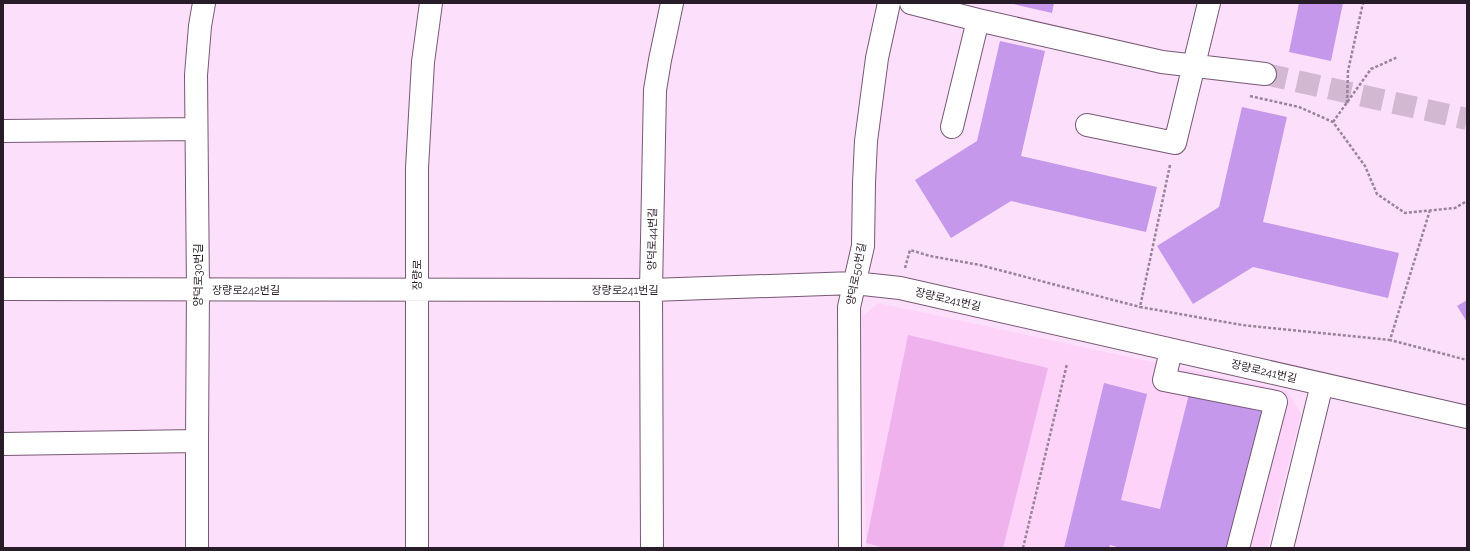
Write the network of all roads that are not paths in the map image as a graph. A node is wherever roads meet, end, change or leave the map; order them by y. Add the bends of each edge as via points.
1 (204, 3) edge
2 (431, 3) edge
3 (672, 3) edge
4 (889, 3) edge
5 (910, 3) edge
6 (1209, 3) edge
7 (978, 20) junction
8 (1194, 66) junction
9 (1266, 74) tunnel mouth
10 (1087, 125) dead end
11 (952, 127) dead end
12 (196, 129) junction
13 (3, 131) edge
14 (854, 284) junction
15 (3, 289) edge
16 (198, 290) junction
17 (417, 290) junction
18 (651, 290) junction
19 (1171, 351) junction
20 (1322, 384) junction
21 (1467, 417) edge
22 (197, 440) junction
23 (3, 444) edge
24 (197, 548) edge
25 (417, 548) edge
26 (652, 548) edge
27 (850, 548) edge
28 (1238, 548) edge
29 (1282, 548) edge

1 - 12 street, 양덕로30번길 via 196,75
2 - 17 street, 장량로 via 419,114
3 - 18 street, 양덕로44번길 via 655,90
4 - 14 street, 양덕로50번길 via 872,95 866,148 863,246
5 - 7 street
6 - 8 street
7 - 8 street via 1162,62
7 - 11 street
8 - 9 street
8 - 10 street via 1175,142
12 - 13 street
12 - 16 street, 양덕로30번길
14 - 18 street, 장량로241번길
14 - 19 street, 장량로241번길 via 900,288
14 - 27 street, 양덕로50번길 via 849,307
15 - 16 street, 장량로242번길
16 - 17 street, 장량로242번길
16 - 22 street, 양덕로30번길
17 - 18 street, 장량로241번길
17 - 25 street, 장량로
18 - 26 street, 양덕로44번길
19 - 20 street, 장량로241번길
19 - 28 street via 1164,380 1276,402
20 - 21 street, 장량로241번길
20 - 29 street
22 - 23 street
22 - 24 street, 양덕로30번길

